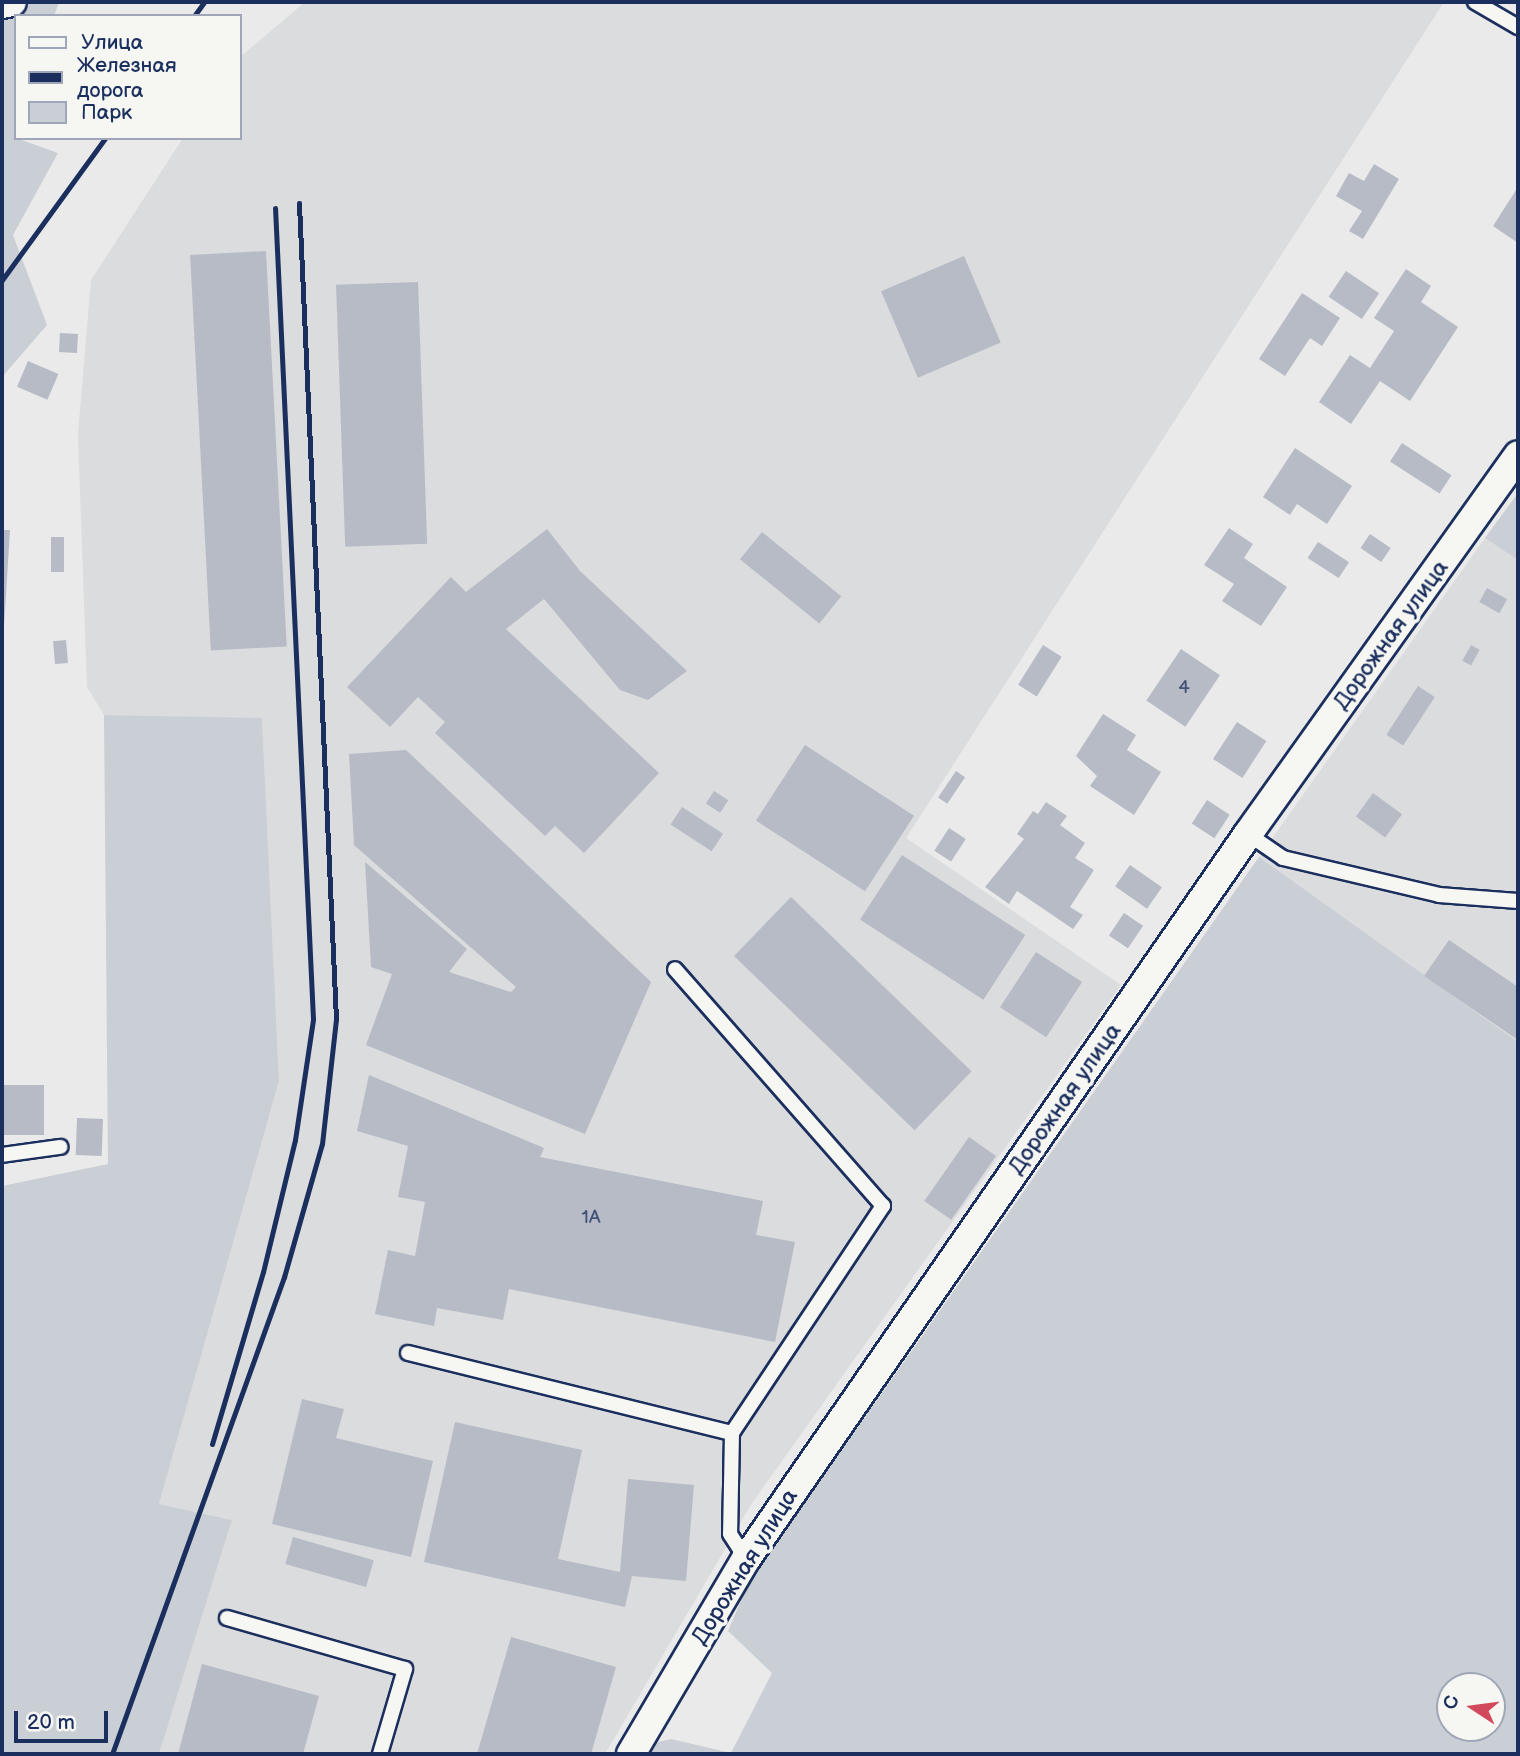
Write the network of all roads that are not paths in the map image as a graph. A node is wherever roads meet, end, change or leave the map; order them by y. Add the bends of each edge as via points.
1 (12, 2) edge
2 (1475, 2) edge
3 (2, 4) edge
4 (1518, 27) edge
5 (1518, 456) edge
6 (1248, 834) junction
7 (1518, 901) edge
8 (675, 969) dead end
9 (60, 1147) dead end
10 (2, 1155) edge
11 (408, 1353) dead end
12 (732, 1433) junction
13 (746, 1559) junction
14 (227, 1618) dead end
15 (380, 1754) edge
16 (631, 1754) edge

1 - 3 street
2 - 4 lane
5 - 6 street, Дорожная улица
6 - 7 lane via 1283,858 1439,895
6 - 13 street, Дорожная улица
8 - 12 lane via 883,1206
9 - 10 lane
11 - 12 lane
12 - 13 lane via 730,1534
13 - 16 street, Дорожная улица
14 - 15 lane via 405,1669

